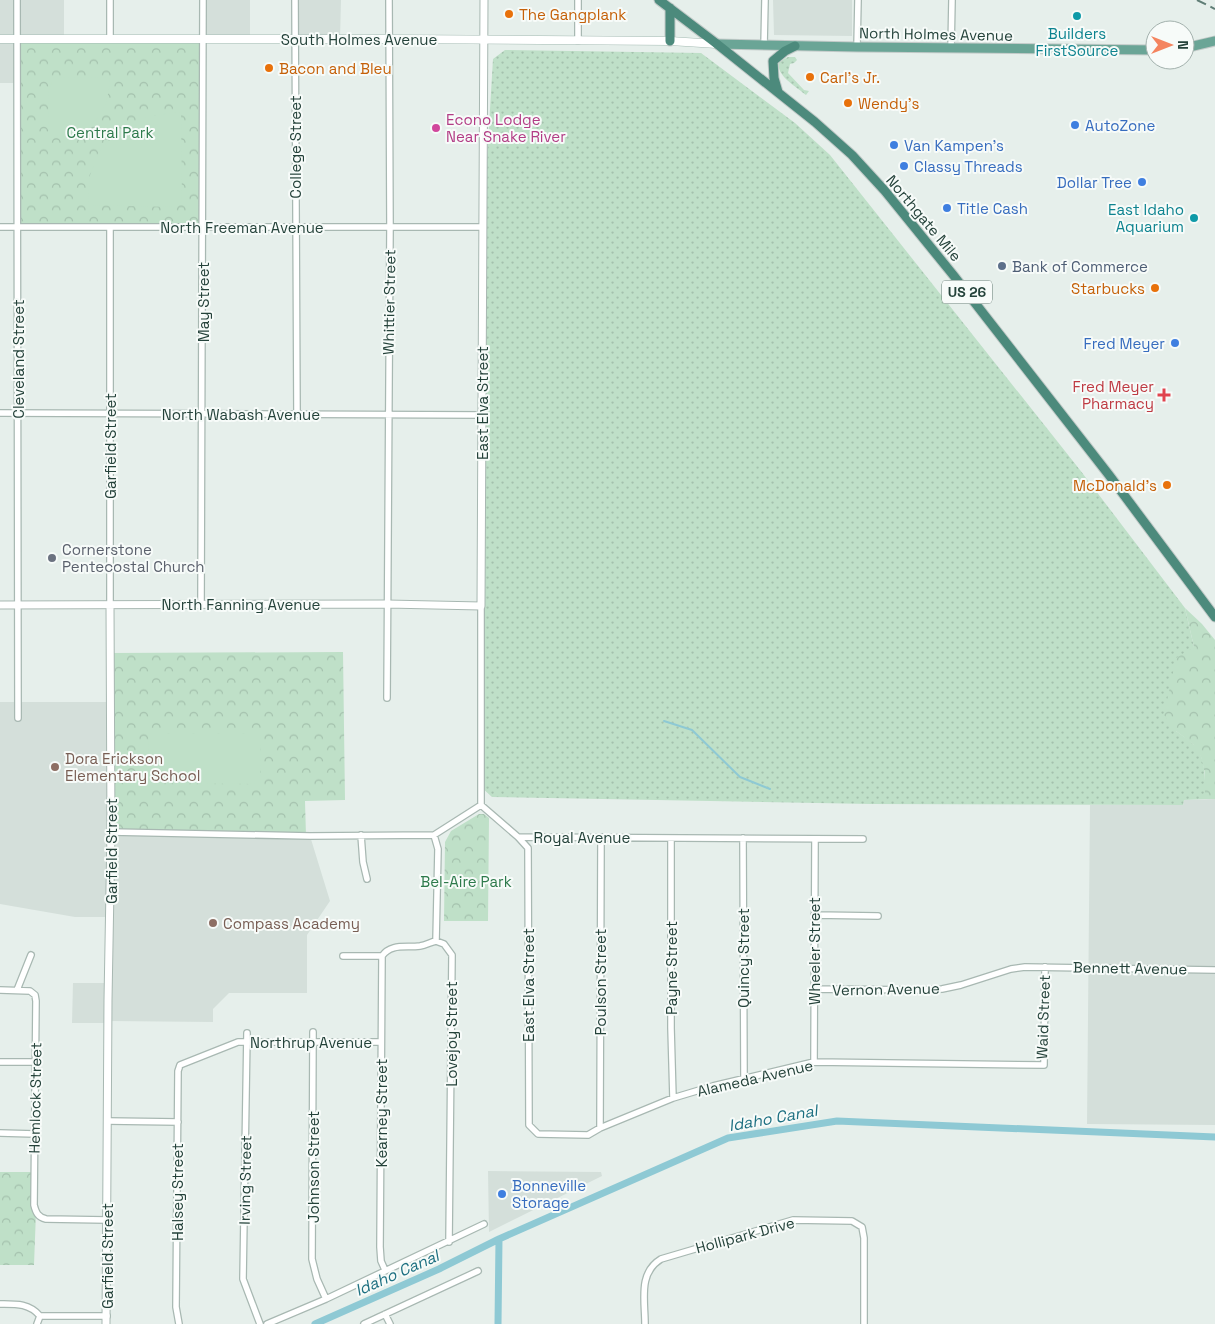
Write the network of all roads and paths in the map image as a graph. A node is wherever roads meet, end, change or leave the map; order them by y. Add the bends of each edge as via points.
1 (17, 0) edge
2 (110, 0) edge
3 (203, 0) edge
4 (295, 0) edge
5 (389, 0) edge
6 (484, 0) edge
7 (578, 0) edge
8 (659, 0) edge
9 (765, 0) edge
10 (858, 0) edge
11 (952, 0) edge
12 (670, 4) edge
13 (203, 38) junction
14 (295, 38) junction
15 (0, 39) edge
16 (17, 39) junction
17 (110, 39) junction
18 (389, 39) junction
19 (484, 40) junction
20 (578, 40) junction
21 (670, 41) junction
22 (1215, 41) edge
23 (717, 44) junction
24 (764, 46) junction
25 (795, 46) junction
26 (1195, 46) edge
27 (858, 47) junction
28 (951, 48) junction
29 (1145, 50) edge
30 (778, 92) junction
31 (203, 226) junction
32 (0, 227) edge
33 (17, 227) junction
34 (110, 227) junction
35 (295, 227) junction
36 (390, 227) junction
37 (483, 227) junction
38 (18, 412) junction
39 (110, 412) junction
40 (0, 413) edge
41 (202, 413) junction
42 (297, 413) junction
43 (388, 414) junction
44 (482, 415) junction
45 (110, 604) junction
46 (201, 604) junction
47 (387, 604) junction
48 (0, 605) edge
49 (18, 605) junction
50 (481, 606) junction
51 (1215, 617) edge
52 (387, 698) dead end
53 (18, 718) dead end
54 (482, 805) junction
55 (111, 832) junction
56 (361, 835) junction
57 (434, 835) junction
58 (518, 837) junction
59 (600, 837) junction
60 (671, 838) junction
61 (743, 838) junction
62 (815, 839) junction
63 (863, 839) dead end
64 (367, 879) dead end
65 (814, 915) junction
66 (878, 916) dead end
67 (436, 941) junction
68 (31, 955) dead end
69 (344, 956) dead end
70 (382, 956) junction
71 (1045, 966) junction
72 (1215, 970) edge
73 (814, 989) junction
74 (0, 990) edge
75 (17, 990) junction
76 (313, 1032) dead end
77 (246, 1033) dead end
78 (313, 1041) junction
79 (246, 1042) junction
80 (381, 1042) junction
81 (0, 1062) edge
82 (36, 1062) junction
83 (184, 1062) joint
84 (814, 1062) junction
85 (1040, 1065) joint
86 (744, 1078) junction
87 (674, 1098) junction
88 (108, 1121) junction
89 (178, 1122) junction
90 (600, 1128) junction
91 (0, 1133) edge
92 (35, 1134) junction
93 (538, 1134) joint
94 (107, 1220) junction
95 (484, 1224) dead end
96 (449, 1242) junction
97 (385, 1270) junction
98 (478, 1272) dead end
99 (326, 1300) junction
100 (0, 1304) edge
101 (385, 1314) junction
102 (40, 1316) junction
103 (106, 1316) junction
104 (36, 1324) edge
105 (106, 1324) edge
106 (180, 1324) edge
107 (260, 1324) edge
108 (267, 1324) edge
109 (364, 1324) edge
110 (390, 1324) edge
111 (645, 1324) edge
112 (864, 1324) edge

1 - 16 street, Cleveland Street
2 - 17 street
3 - 13 street, May Street
4 - 14 street, College Street
5 - 18 street, Whittier Street
6 - 19 street, East Elva Street
7 - 20 street
8 - 12 highway, Northgate Mile / US 26
9 - 24 street
10 - 27 street
11 - 28 street
12 - 21 highway
12 - 23 highway, Northgate Mile / US 26
13 - 14 main road, South Holmes Avenue
13 - 17 main road, South Holmes Avenue
13 - 31 street, May Street
14 - 18 main road, South Holmes Avenue
14 - 35 street, College Street
15 - 16 main road, South Holmes Avenue
16 - 17 main road, South Holmes Avenue
16 - 33 street, Cleveland Street
18 - 19 main road, South Holmes Avenue
18 - 36 street, Whittier Street
19 - 20 main road, South Holmes Avenue
19 - 37 street, East Elva Street
20 - 21 main road, South Holmes Avenue
21 - 23 main road, South Holmes Avenue
22 - 26 main road
23 - 24 main road, North Holmes Avenue
23 - 30 highway, Northgate Mile / US 26
24 - 25 main road, North Holmes Avenue
25 - 27 main road, North Holmes Avenue
25 - 30 highway via 773,61
27 - 28 main road, North Holmes Avenue
28 - 29 main road, North Holmes Avenue
30 - 51 highway, Northgate Mile / US 26 via 852,155 913,224
31 - 34 street, North Freeman Avenue
31 - 35 street, North Freeman Avenue
31 - 41 street, May Street
32 - 33 street, North Freeman Avenue
33 - 34 street, North Freeman Avenue
33 - 38 street, Cleveland Street
34 - 39 street, Garfield Street
35 - 36 street, North Freeman Avenue
35 - 42 street, College Street
36 - 37 street, North Freeman Avenue
36 - 43 street, Whittier Street
37 - 44 street, East Elva Street
38 - 39 street, North Wabash Avenue
38 - 40 street, North Wabash Avenue
38 - 49 street, Cleveland Street
39 - 41 street, North Wabash Avenue
39 - 45 street, Garfield Street
41 - 42 street, North Wabash Avenue
41 - 46 street, May Street
42 - 43 street, North Wabash Avenue
43 - 44 street, North Wabash Avenue
43 - 47 street, Whittier Street
44 - 50 street, East Elva Street
45 - 46 street, North Fanning Avenue
45 - 49 street, North Fanning Avenue
45 - 55 street, Garfield Street
46 - 47 street, North Fanning Avenue
47 - 50 street, North Fanning Avenue
47 - 52 street, Whittier Street
48 - 49 street, North Fanning Avenue
49 - 53 street, Cleveland Street
50 - 54 street, East Elva Street
54 - 57 street
54 - 58 street, Royal Avenue
55 - 56 street
55 - 88 street, Garfield Street
56 - 57 street
56 - 64 street via 362,862
57 - 67 street via 438,849
58 - 59 street, Royal Avenue
58 - 93 street, East Elva Street via 528,848 529,1125
59 - 60 street, Royal Avenue
59 - 90 street, Poulson Street
60 - 61 street, Royal Avenue
60 - 87 street, Payne Street
61 - 62 street, Royal Avenue
61 - 86 street, Quincy Street
62 - 63 street, Royal Avenue
62 - 65 street, Wheeler Street
65 - 66 street
65 - 73 street, Wheeler Street
67 - 70 street via 422,946 392,947
67 - 96 street, Lovejoy Street via 444,944 452,955
68 - 75 street
69 - 70 street
70 - 80 street, Kearney Street
71 - 72 street, Bennett Avenue
71 - 73 street, Vernon Avenue via 1011,969 942,989
71 - 85 street, Waid Street via 1044,1065
73 - 84 street, Wheeler Street
74 - 75 street
75 - 82 street, Hemlock Street via 35,994
76 - 78 street, Johnson Street
77 - 79 street, Irving Street
78 - 79 street, Northrup Avenue
78 - 80 street, Northrup Avenue
78 - 99 street, Johnson Street via 312,1259
79 - 83 street, Northrup Avenue
79 - 107 street, Irving Street via 243,1279
80 - 97 street, Kearney Street via 380,1247
81 - 82 street
82 - 92 street, Hemlock Street
83 - 89 street, Halsey Street via 178,1071
84 - 85 street, Alameda Avenue
84 - 86 street, Alameda Avenue
86 - 87 street, Alameda Avenue
87 - 90 street, Alameda Avenue
88 - 89 street
88 - 94 street, Garfield Street
89 - 106 street, Halsey Street via 176,1307
90 - 93 street, Alameda Avenue via 588,1135
91 - 92 street
92 - 94 street, Hemlock Street via 34,1204 41,1218
94 - 103 street, Garfield Street
95 - 96 street
96 - 97 street
97 - 99 street
98 - 101 street
99 - 108 street
100 - 102 street via 30,1307
101 - 109 street
101 - 110 street
102 - 103 street
102 - 104 street
103 - 105 street, Garfield Street
111 - 112 street, Hollipark Drive via 646,1277 656,1262 718,1241 800,1220 852,1221 862,1227

